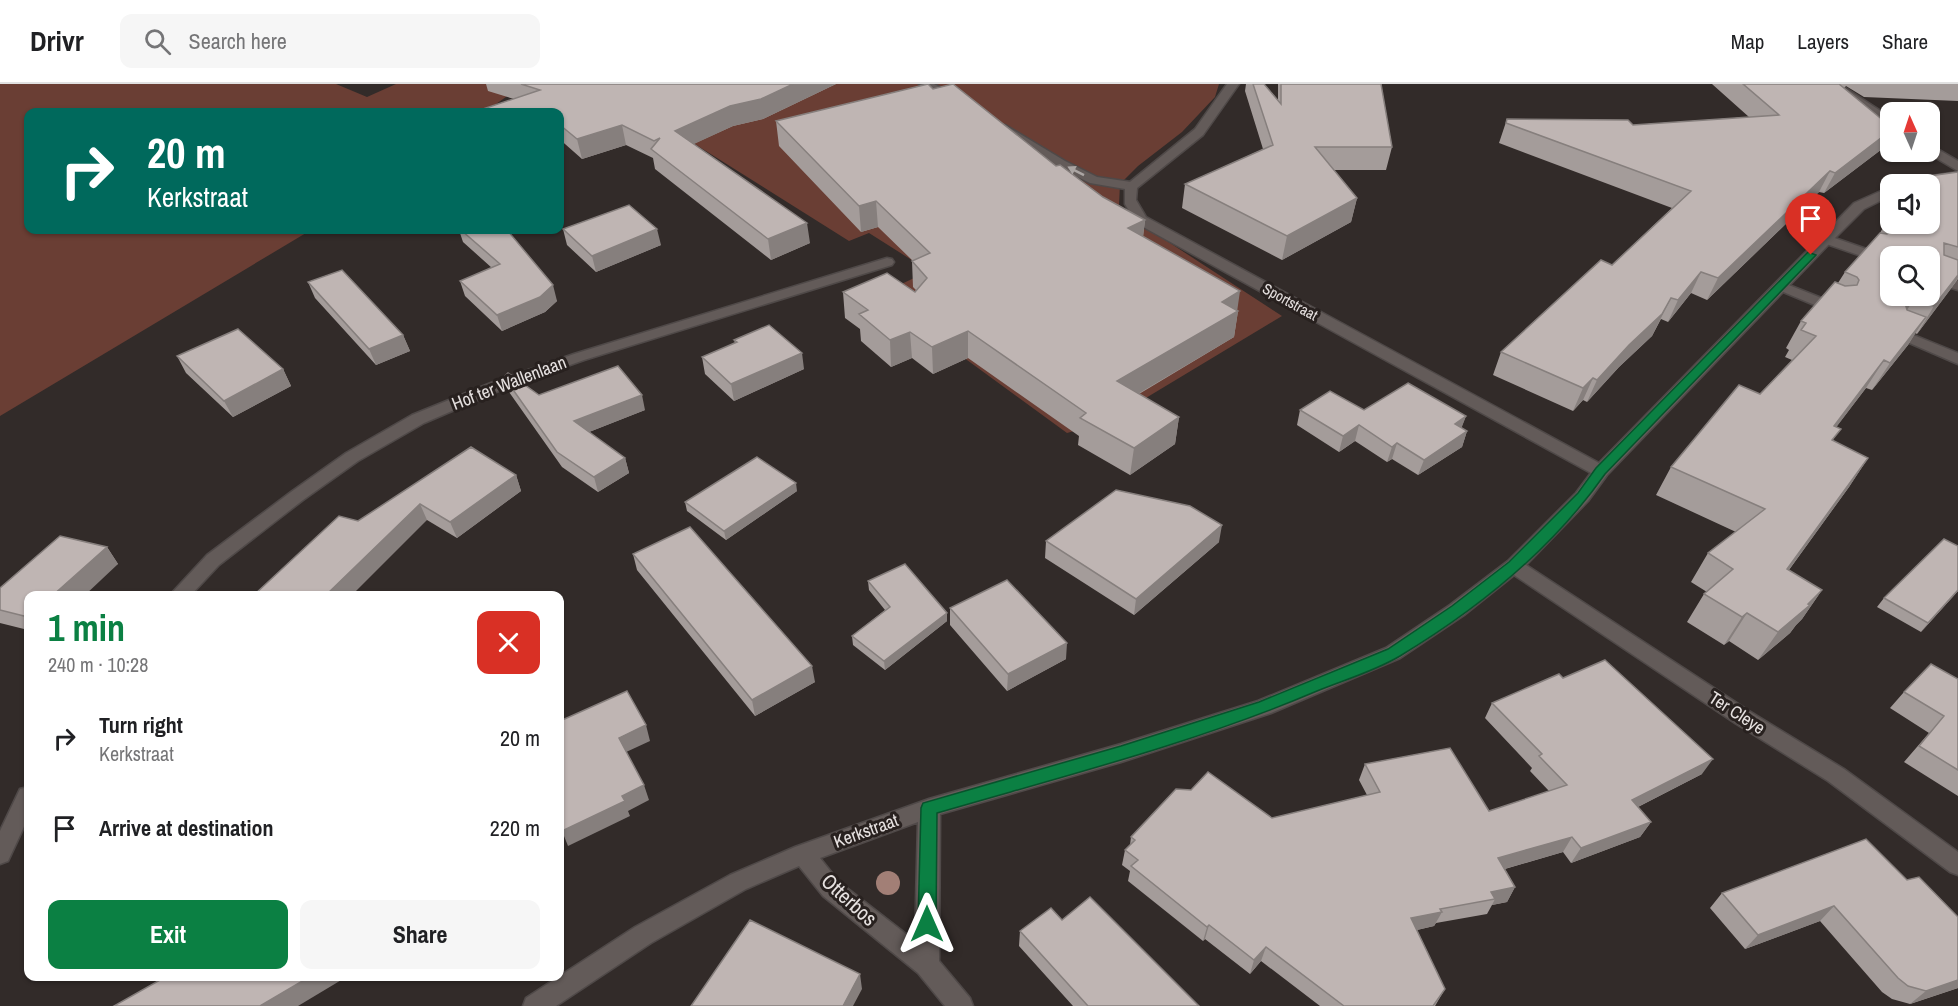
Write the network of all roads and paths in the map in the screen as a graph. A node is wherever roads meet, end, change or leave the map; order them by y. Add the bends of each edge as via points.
1 (926, 84) edge
2 (1233, 84) edge
3 (1831, 84) edge
4 (968, 106) edge
5 (1880, 116) edge
6 (989, 120) edge
7 (1940, 155) edge
8 (1958, 167) edge
9 (1958, 176) edge
10 (1940, 179) edge
11 (1131, 186) junction
12 (1880, 197) edge
13 (1826, 239) junction
14 (1870, 255) edge
15 (887, 262) dead end
16 (1940, 280) edge
17 (1781, 286) junction
18 (1958, 286) edge
19 (1834, 308) edge
20 (1896, 332) edge
21 (1958, 359) edge
22 (1601, 471) junction
23 (1514, 566) junction
24 (183, 591) edge
25 (24, 804) edge
26 (929, 808) junction
27 (0, 854) edge
28 (803, 854) junction
29 (1958, 864) edge
30 (927, 964) junction
31 (535, 1006) edge
32 (961, 1006) edge

1 - 4 street
2 - 11 street via 1199,132
3 - 5 street
11 -> 6 street via 1094,180
7 - 8 street
9 - 10 street
11 - 22 street, Sportstraat via 1130,204 1141,220
12 - 13 street, Kerkstraat via 1859,206
13 - 14 street
13 - 17 street, Kerkstraat
15 - 24 street, Hof ter Wallenlaan via 579,357 418,419 352,457 297,496 213,560
16 - 18 street
17 - 19 street
17 - 22 street, Kerkstraat
20 - 21 street
22 - 23 street, Kerkstraat via 1582,497
23 - 26 street, Kerkstraat via 1393,653 1330,681 1264,707 1121,753
23 - 29 street, Ter Cleye via 1836,775
25 - 27 street
26 - 28 street, Kerkstraat
26 - 30 street
28 - 30 street, Otterbos via 831,889
28 - 31 street, Kerkstraat via 738,882 643,935
30 - 32 street, Otterbos

